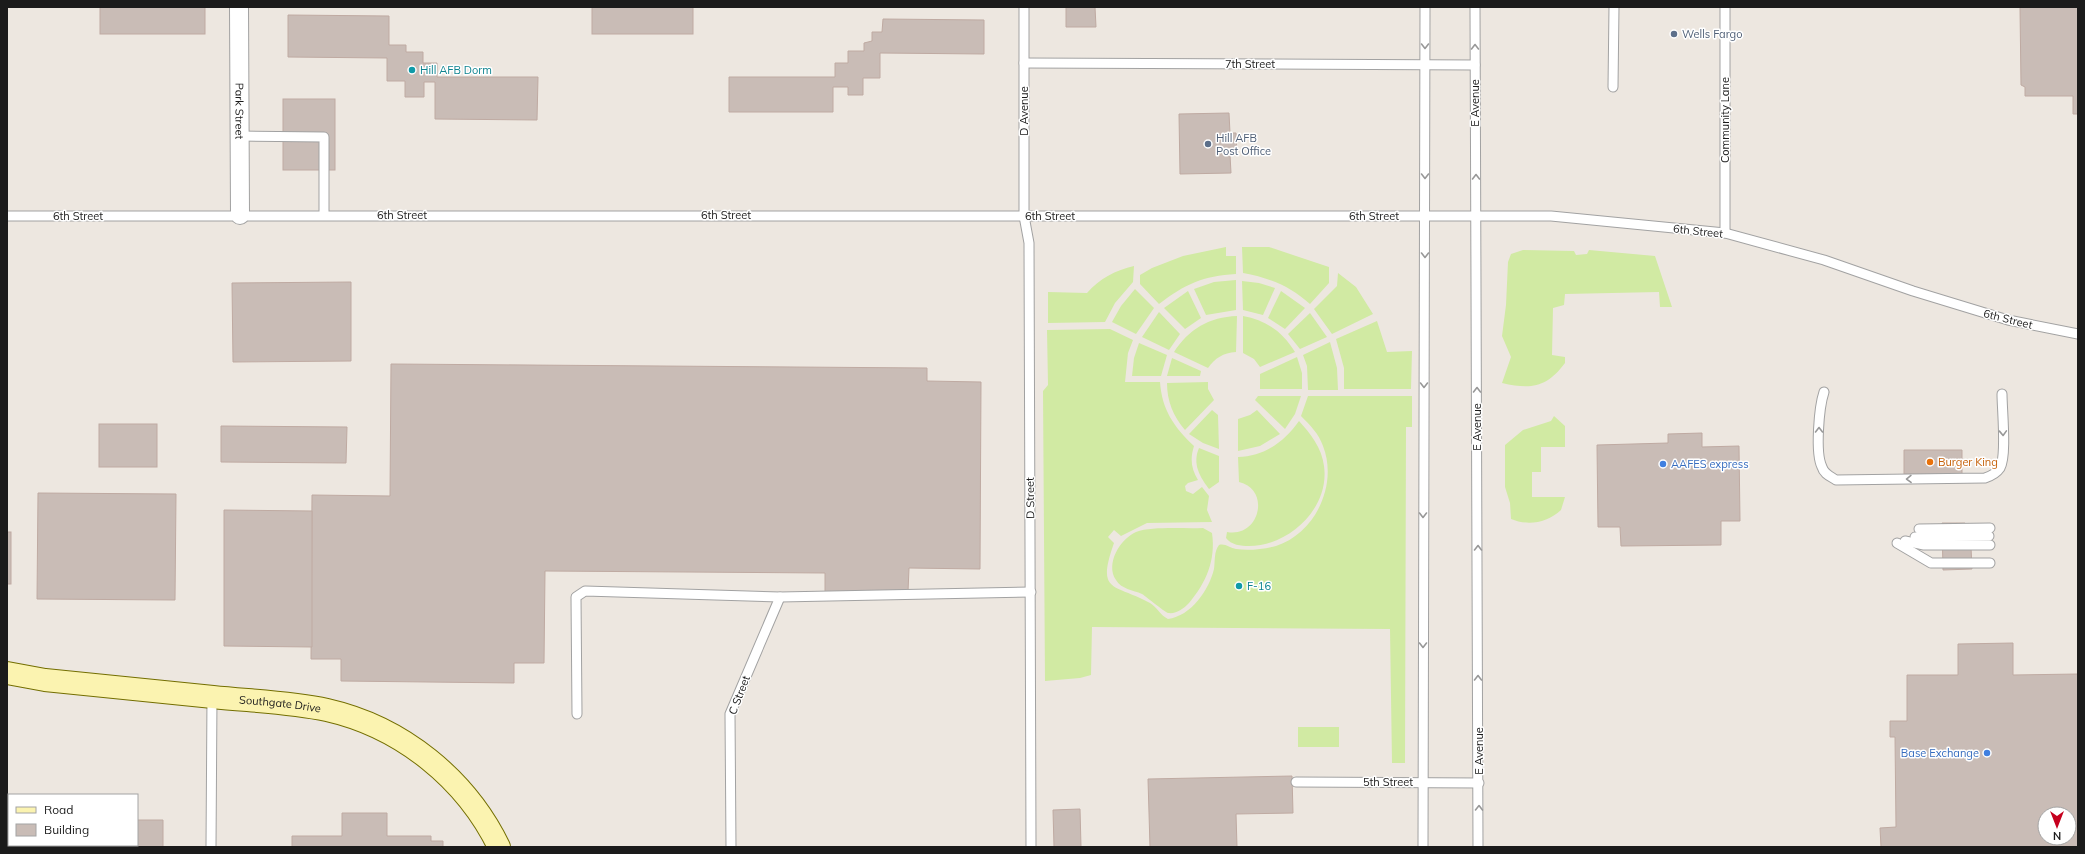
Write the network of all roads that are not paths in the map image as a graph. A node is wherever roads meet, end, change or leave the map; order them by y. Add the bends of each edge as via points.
1 (239, 7) edge
2 (1024, 7) edge
3 (1425, 7) edge
4 (1475, 7) edge
5 (1614, 7) edge
6 (1725, 7) edge
7 (1024, 63) junction
8 (1425, 65) junction
9 (1475, 65) junction
10 (1613, 87) dead end
11 (240, 136) junction
12 (240, 215) junction
13 (324, 215) junction
14 (7, 216) edge
15 (1024, 216) junction
16 (1425, 216) junction
17 (1476, 216) junction
18 (1725, 233) junction
19 (2078, 334) edge
20 (1824, 392) dead end
21 (2002, 394) dead end
22 (1917, 533) dead end
23 (1990, 563) dead end
24 (1031, 592) junction
25 (780, 597) junction
26 (7, 673) edge
27 (212, 697) junction
28 (577, 714) dead end
29 (1296, 782) dead end
30 (1423, 782) junction
31 (1479, 783) junction
32 (211, 847) edge
33 (499, 847) edge
34 (731, 847) edge
35 (1031, 847) edge
36 (1423, 847) edge
37 (1478, 847) edge

1 - 11 street, Park Street
2 - 7 lane, D Avenue
3 -> 8 lane
9 -> 4 lane, E Avenue
5 - 10 lane
6 - 18 lane, Community Lane
7 - 8 lane, 7th Street
7 - 15 lane, D Avenue
8 - 9 lane, 7th Street
8 -> 16 lane
17 -> 9 lane, E Avenue
11 - 12 street, Park Street
11 - 13 lane via 324,137
12 - 13 lane, 6th Street
12 - 14 lane, 6th Street
13 - 15 lane, 6th Street
15 - 16 lane, 6th Street
15 - 24 lane, D Street via 1029,243
16 - 17 lane, 6th Street
16 -> 30 lane
17 - 18 lane, 6th Street via 1551,216
31 -> 17 lane, E Avenue
18 - 19 lane, 6th Street via 1824,260 2001,318
21 -> 20 lane via 2004,457 2000,468 1992,476 1836,480 1827,475 1822,468 1820,456 1819,406
22 - 23 lane via 1989,536 1924,545 1901,542 1931,563
24 - 25 lane
24 - 35 lane, D Street
25 - 28 lane via 585,591 576,597
25 - 34 lane, C Street via 730,714
26 - 27 main road, Southgate Drive via 45,680
27 - 32 lane
27 - 33 main road, Southgate Drive via 326,710 356,718 390,733 423,754 452,780 477,810
29 - 30 lane, 5th Street
30 - 31 lane, 5th Street
30 - 36 lane
37 -> 31 lane, E Avenue

